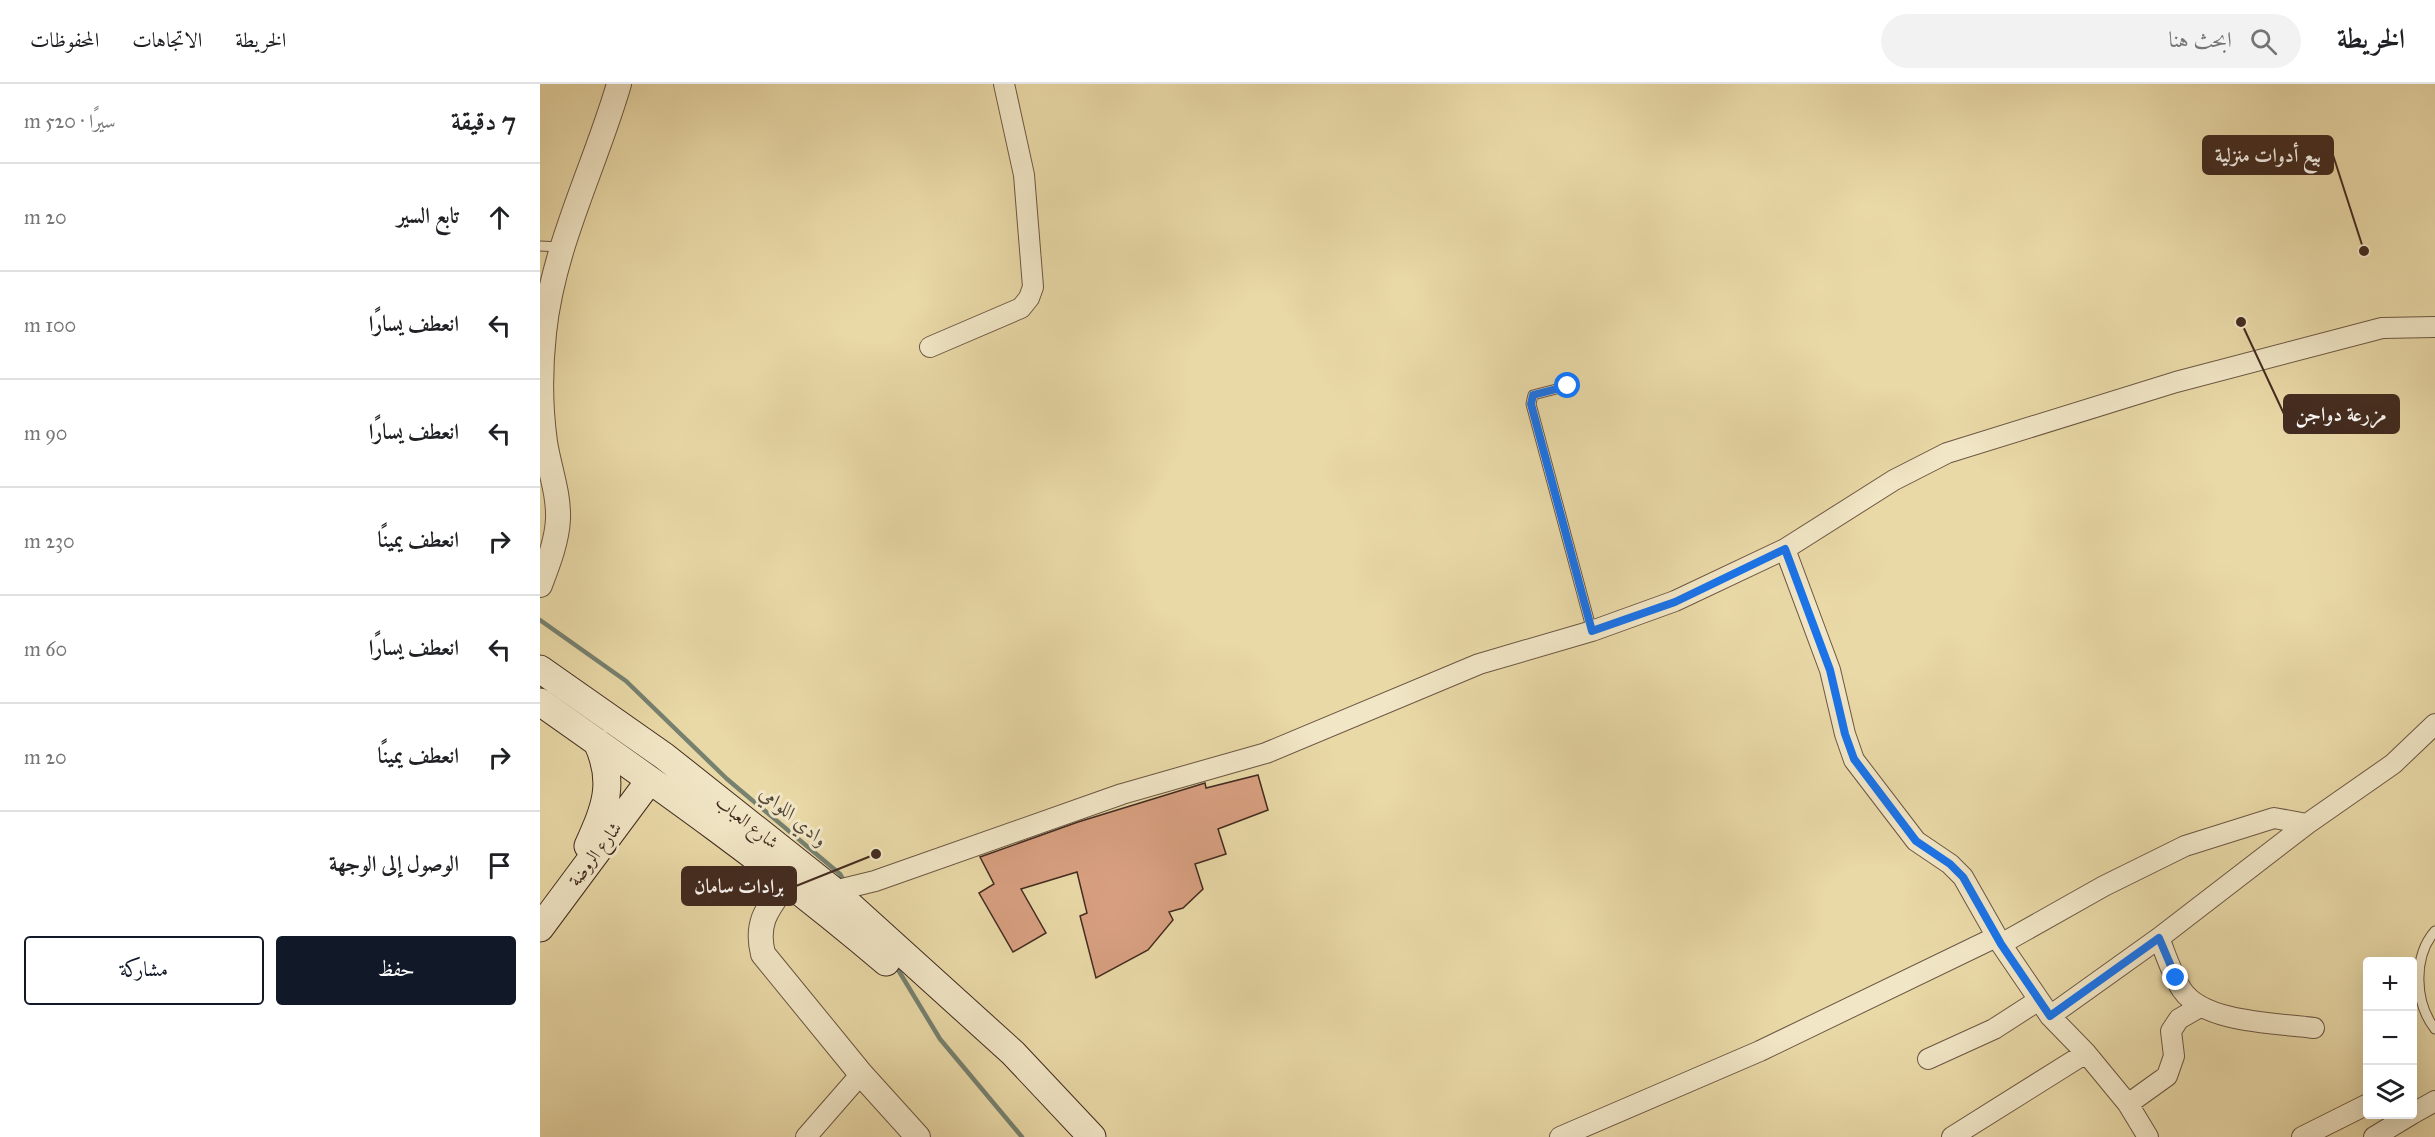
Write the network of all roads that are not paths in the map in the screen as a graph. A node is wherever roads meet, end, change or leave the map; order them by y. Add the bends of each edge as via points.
1 (618, 84) edge
2 (1004, 84) edge
3 (551, 247) edge
4 (2435, 327) edge
5 (930, 347) dead end
6 (1568, 386) dead end
7 (1785, 549) junction
8 (540, 585) edge
9 (1592, 631) junction
10 (540, 669) edge
11 (543, 702) edge
12 (615, 722) junction
13 (2435, 724) edge
14 (597, 742) junction
15 (650, 780) junction
16 (692, 812) junction
17 (749, 823) junction
18 (2307, 824) junction
19 (615, 828) junction
20 (786, 883) junction
21 (834, 891) junction
22 (567, 892) junction
23 (540, 927) edge
24 (2435, 931) edge
25 (2159, 938) junction
26 (1998, 941) junction
27 (903, 976) junction
28 (2200, 1007) junction
29 (2045, 1008) junction
30 (2314, 1028) dead end
31 (2435, 1029) edge
32 (2086, 1053) junction
33 (1928, 1059) dead end
34 (861, 1074) junction
35 (1047, 1089) junction
36 (2435, 1101) edge
37 (2128, 1104) junction
38 (2363, 1106) edge
39 (2417, 1111) edge
40 (2404, 1119) edge
41 (2309, 1135) edge
42 (806, 1137) edge
43 (918, 1137) edge
44 (1092, 1137) edge
45 (1560, 1137) edge
46 (1952, 1137) edge
47 (2148, 1137) edge
48 (2374, 1137) edge

1 - 3 street
2 - 5 street via 1024,175 1034,287 1021,308
3 - 8 street via 540,377 545,444 558,520
4 - 7 street via 2382,328 2176,382 1947,453 1894,480
6 - 9 lane via 1533,395 1531,404
7 - 9 street via 1675,602
7 - 26 street via 1830,670 1854,759 1916,841 1963,877
9 - 21 street via 1479,664 1266,753 1122,794 876,881
10 - 12 main road, شارع العباب
11 - 14 main road, شارع العباب
12 - 15 main road via 643,754
12 - 17 main road, شارع العباب
13 - 18 street via 2393,764
14 - 15 main road, شارع العباب
14 - 22 main road via 605,760 606,801
15 - 16 main road, شارع العباب
15 - 17 main road via 685,786 730,818
15 - 19 main road, شارع الروضة
16 - 19 main road via 659,806
16 - 20 main road, شارع العباب
17 - 21 main road, شارع العباب
18 - 25 street
18 - 26 street via 2274,818 2186,846
19 - 22 main road, شارع الروضة
20 - 21 main road
20 - 27 main road, شارع العباب via 830,914
20 - 34 street via 759,928 763,954
21 - 27 main road via 842,910
21 - 35 main road, شارع العباب via 1013,1053
22 - 23 main road, شارع الروضة
24 - 31 lane via 2420,957 2424,1008
25 - 28 street via 2181,990
25 - 29 street
26 - 29 street
26 - 45 street via 1760,1051
27 - 35 main road, شارع العباب via 1003,1062
28 - 30 street via 2229,1016
28 - 37 street via 2174,1024 2170,1038 2174,1056 2167,1076
29 - 32 street
29 - 33 street
32 - 37 street
32 - 46 street
34 - 42 street
34 - 43 street
35 - 44 main road, شارع العباب
36 - 39 street
37 - 47 street
38 - 41 street
40 - 48 street

